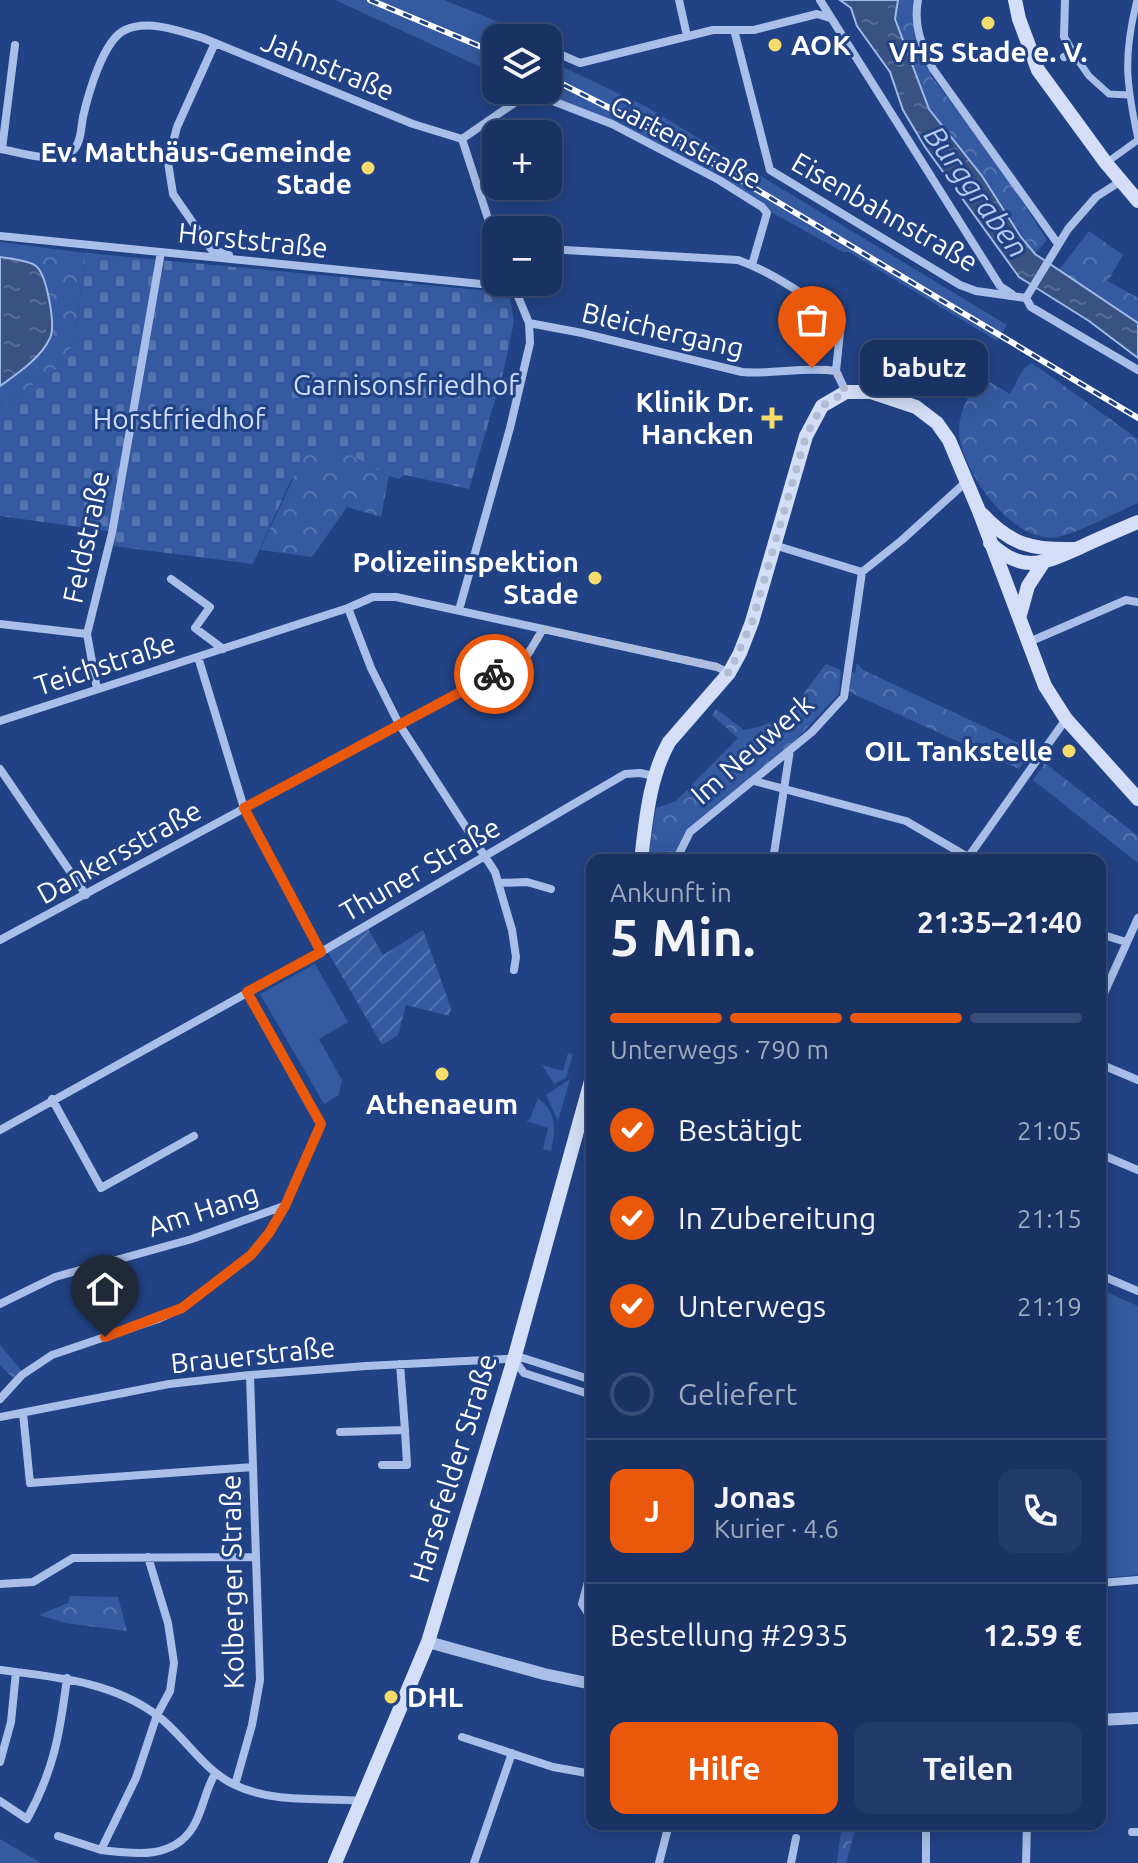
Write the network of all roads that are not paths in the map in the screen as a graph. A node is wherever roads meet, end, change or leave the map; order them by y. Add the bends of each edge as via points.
1 (679, 0) edge
2 (820, 0) edge
3 (918, 0) edge
4 (1015, 0) edge
5 (1065, 0) edge
6 (1137, 0) edge
7 (1136, 12) edge
8 (830, 18) junction
9 (734, 30) junction
10 (687, 36) junction
11 (215, 43) junction
12 (15, 45) dead end
13 (562, 55) edge
14 (1068, 55) joint
15 (1132, 98) edge
16 (513, 104) edge
17 (560, 104) edge
18 (462, 139) junction
19 (1138, 140) edge
20 (1, 149) edge
21 (1106, 163) junction
22 (1121, 181) junction
23 (1138, 201) edge
24 (487, 216) edge
25 (0, 236) edge
26 (1058, 244) junction
27 (562, 250) edge
28 (161, 252) junction
29 (244, 260) junction
30 (752, 265) junction
31 (482, 284) edge
32 (1028, 294) junction
33 (1013, 295) junction
34 (518, 296) edge
35 (529, 323) junction
36 (1138, 370) edge
37 (836, 371) junction
38 (846, 392) junction
39 (966, 482) junction
40 (979, 511) junction
41 (1138, 522) edge
42 (1021, 544) junction
43 (774, 545) junction
44 (1076, 549) junction
45 (1008, 563) junction
46 (1043, 563) junction
47 (862, 572) junction
48 (171, 579) dead end
49 (1138, 602) edge
50 (348, 608) junction
51 (1017, 609) junction
52 (459, 610) junction
53 (0, 624) edge
54 (543, 629) junction
55 (87, 634) junction
56 (1029, 642) junction
57 (223, 649) junction
58 (198, 657) junction
59 (729, 673) junction
60 (97, 689) junction
61 (1066, 719) junction
62 (0, 721) edge
63 (399, 724) junction
64 (790, 749) junction
65 (0, 769) edge
66 (654, 776) junction
67 (754, 781) junction
68 (783, 790) junction
69 (1138, 799) edge
70 (244, 808) junction
71 (642, 854) edge
72 (679, 854) edge
73 (774, 854) edge
74 (961, 854) edge
75 (972, 854) edge
76 (483, 857) junction
77 (499, 883) junction
78 (551, 889) dead end
79 (86, 895) junction
80 (1138, 918) edge
81 (1106, 936) edge
82 (0, 940) edge
83 (1126, 942) junction
84 (321, 952) junction
85 (514, 970) dead end
86 (1106, 988) edge
87 (247, 992) junction
88 (1106, 1067) edge
89 (1138, 1080) edge
90 (586, 1098) edge
91 (52, 1099) junction
92 (0, 1130) edge
93 (194, 1136) dead end
94 (1106, 1157) edge
95 (1138, 1170) edge
96 (285, 1206) junction
97 (1106, 1278) edge
98 (1138, 1291) edge
99 (0, 1304) edge
100 (514, 1359) junction
101 (400, 1364) junction
102 (250, 1375) junction
103 (586, 1378) edge
104 (586, 1393) edge
105 (0, 1399) edge
106 (23, 1413) junction
107 (0, 1417) edge
108 (405, 1430) junction
109 (340, 1432) dead end
110 (382, 1465) dead end
111 (253, 1467) junction
112 (148, 1557) junction
113 (256, 1557) junction
114 (1138, 1580) edge
115 (1106, 1583) edge
116 (0, 1584) edge
117 (586, 1589) edge
118 (586, 1610) edge
119 (428, 1642) junction
120 (0, 1670) edge
121 (16, 1672) junction
122 (67, 1678) junction
123 (586, 1683) edge
124 (157, 1715) junction
125 (1138, 1718) edge
126 (1106, 1720) edge
127 (462, 1737) dead end
128 (512, 1753) junction
129 (0, 1762) edge
130 (586, 1773) edge
131 (215, 1774) junction
132 (235, 1785) junction
133 (0, 1801) edge
134 (363, 1801) junction
135 (667, 1830) edge
136 (926, 1830) edge
137 (1027, 1830) edge
138 (58, 1836) dead end
139 (796, 1838) dead end
140 (101, 1850) junction
141 (335, 1863) edge
142 (474, 1863) edge
143 (659, 1863) edge
144 (791, 1863) edge
145 (926, 1863) edge
146 (1026, 1863) edge

1 - 10 street
2 - 8 street
3 - 26 street via 920,41 933,69
4 - 21 main road via 1038,70
5 - 14 street
6 - 7 street
7 - 15 street via 1126,59
8 - 9 street via 817,14
8 - 33 street via 1000,286
9 - 10 street
9 - 33 street, Eisenbahnstraße via 770,170 960,285
10 - 13 street via 580,63
11 - 18 street, Jahnstraße
11 - 20 street, Jahnstraße via 179,30 141,26 120,32 100,63 73,151 60,157
11 - 29 street via 177,127 168,162 173,194 211,249
12 - 20 street
14 - 15 street via 1109,94
15 - 19 street
16 - 18 street
17 - 30 street, Gartenstraße via 612,124 762,207 767,213
18 - 24 street
19 - 21 street
21 - 22 main road
22 - 23 main road
22 - 26 street via 1096,197
25 - 28 street, Horststraße
26 - 32 street
27 - 30 street
28 - 29 street, Horststraße
28 - 55 street, Feldstraße via 112,533
29 - 31 street, Horststraße
30 - 37 street via 841,322
32 - 33 street, Eisenbahnstraße
32 - 36 street via 1031,307
34 - 35 street
35 - 37 street, Bleichergang via 742,372
35 - 52 street via 530,343 510,428
37 - 38 street
38 - 39 main road via 871,392 916,407 949,440
38 - 43 main road via 822,406 806,436
39 - 40 main road
39 - 47 street
40 - 42 main road
40 - 45 main road via 990,543
41 - 44 main road
42 - 44 main road
42 - 45 main road
43 - 47 street
43 - 59 main road via 752,622
44 - 46 main road
45 - 46 main road
45 - 51 main road
46 - 51 main road
47 - 64 street, Im Neuwerk via 844,697
48 - 57 street, Teichstraße via 210,607 195,628
49 - 56 street via 1126,600
50 - 52 street, Teichstraße via 373,597 396,597
50 - 57 street, Teichstraße
50 - 63 street
51 - 56 main road
52 - 54 street, Teichstraße
53 - 55 street
54 - 59 street, Teichstraße
54 - 63 street, Dankersstraße via 528,654
55 - 60 street, Feldstraße
56 - 61 main road via 1045,686
57 - 58 street, Teichstraße
58 - 60 street, Teichstraße
58 - 70 street
59 - 66 main road via 669,742
60 - 62 street, Teichstraße
61 - 69 main road
61 - 75 street
63 - 70 street, Dankersstraße
63 - 76 street
64 - 67 street, Im Neuwerk
64 - 68 street
65 - 79 street
66 - 71 main road
66 - 76 street, Thuner Straße via 625,774
67 - 68 street
67 - 72 street, Im Neuwerk via 690,832
68 - 73 street
68 - 74 street via 906,821
70 - 79 street, Dankersstraße
70 - 84 street
76 - 77 street
76 - 84 street, Thuner Straße
77 - 78 street via 527,882
77 - 85 street via 512,930
79 - 82 street, Dankersstraße
80 - 83 street
81 - 83 street
83 - 86 street
84 - 87 street, Thuner Straße
87 - 91 street, Thuner Straße
87 - 96 street via 321,1124
88 - 89 street
90 - 100 main road, Harsefelder Straße
91 - 92 street, Thuner Straße
91 - 93 street via 101,1188
94 - 95 street
96 - 99 street, Am Hang via 192,1239 55,1277
96 - 105 street via 251,1255 182,1308 52,1355 22,1375
97 - 98 street
100 - 101 street, Brauerstraße
100 - 103 street, Brauerstraße
100 - 104 street via 524,1373
100 - 119 main road, Harsefelder Straße
101 - 102 street, Brauerstraße
101 - 108 street
102 - 106 street, Brauerstraße via 169,1384
102 - 111 street, Kolberger Straße
106 - 107 street, Brauerstraße
106 - 111 street via 30,1483
108 - 109 street
108 - 110 street via 407,1465
111 - 113 street, Kolberger Straße
112 - 113 street
112 - 116 street via 73,1558 33,1582
112 - 124 street via 174,1663 170,1691
113 - 132 street, Kolberger Straße via 260,1680
114 - 115 street
117 - 118 street
119 - 123 street
119 - 134 main road, Harsefelder Straße
120 - 121 street
121 - 122 street
121 - 129 street
122 - 124 street via 116,1692
122 - 133 street via 58,1743 45,1787 27,1819
124 - 131 street
124 - 140 street via 136,1778
125 - 126 street
127 - 128 street
128 - 130 street
128 - 142 street
131 - 132 street
131 - 140 street via 195,1825 184,1838 164,1851 138,1855
132 - 134 street via 266,1796
134 - 141 main road, Harsefelder Straße
135 - 143 street
136 - 145 street
137 - 146 street
138 - 140 street
139 - 144 street

